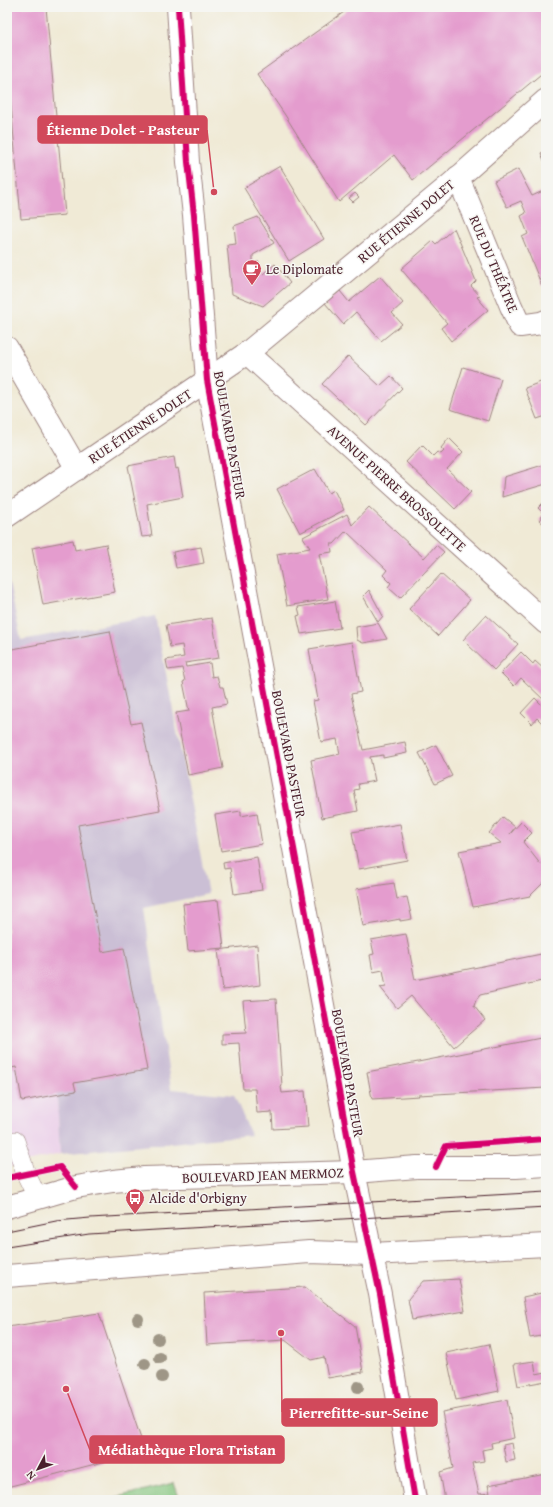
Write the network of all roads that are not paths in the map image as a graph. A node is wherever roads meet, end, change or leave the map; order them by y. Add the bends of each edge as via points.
1 (178, 7) edge
2 (546, 100) edge
3 (458, 177) junction
4 (546, 321) edge
5 (7, 348) edge
6 (247, 353) junction
7 (207, 380) junction
8 (78, 469) junction
9 (7, 516) edge
10 (546, 623) edge
11 (7, 1143) edge
12 (546, 1165) edge
13 (354, 1172) junction
14 (38, 1199) junction
15 (7, 1207) edge
16 (546, 1245) edge
17 (372, 1254) junction
18 (7, 1276) edge
19 (415, 1500) edge

1 - 7 main road, BOULEVARD PASTEUR via 188,162
2 - 3 main road, RUE ÉTIENNE DOLET
3 - 4 main road, RUE DU THÉÂTRE via 520,326
3 - 6 main road, RUE ÉTIENNE DOLET
5 - 8 main road
6 - 7 main road, RUE ÉTIENNE DOLET
6 - 10 main road, AVENUE PIERRE BROSSOLETTE
7 - 8 main road, RUE ÉTIENNE DOLET
7 - 13 main road, BOULEVARD PASTEUR
8 - 9 main road, RUE ÉTIENNE DOLET
11 - 14 lane via 15,1141
12 - 13 main road, BOULEVARD JEAN MERMOZ via 417,1167
13 - 14 main road, BOULEVARD JEAN MERMOZ via 144,1178 76,1187
13 - 17 main road, BOULEVARD PASTEUR
14 - 15 main road, BOULEVARD JEAN MERMOZ
16 - 17 main road
17 - 18 main road via 309,1252
17 - 19 main road, BOULEVARD PASTEUR

